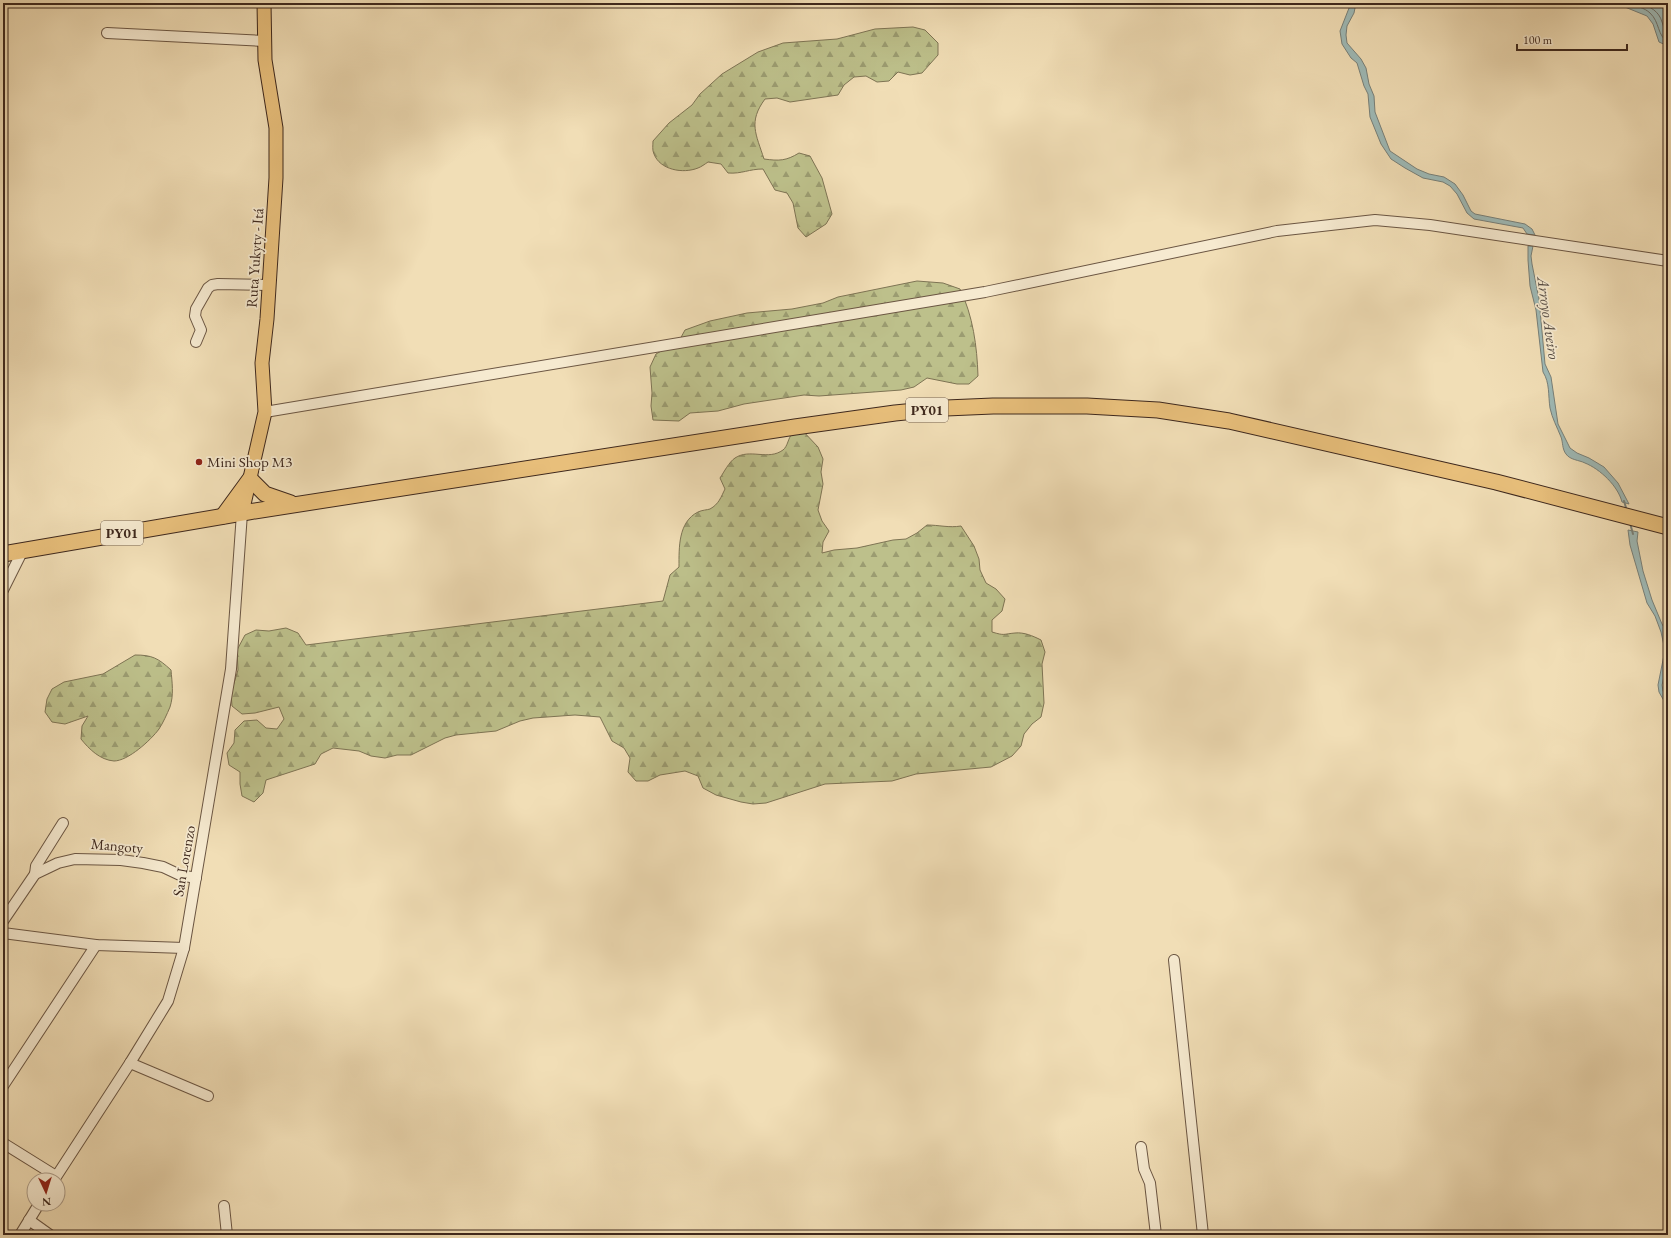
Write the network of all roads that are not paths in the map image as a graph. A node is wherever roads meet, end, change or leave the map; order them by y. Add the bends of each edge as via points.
1 (264, 3) edge
2 (107, 33) dead end
3 (264, 41) junction
4 (1668, 261) edge
5 (269, 285) junction
6 (196, 342) dead end
7 (265, 412) junction
8 (250, 479) junction
9 (295, 505) junction
10 (242, 513) junction
11 (223, 516) junction
12 (1668, 528) edge
13 (23, 550) junction
14 (3, 554) edge
15 (3, 590) edge
16 (63, 823) dead end
17 (35, 874) junction
18 (196, 878) junction
19 (3, 922) edge
20 (3, 933) edge
21 (96, 945) junction
22 (184, 948) junction
23 (1174, 960) dead end
24 (130, 1063) junction
25 (3, 1086) edge
26 (208, 1096) dead end
27 (3, 1143) edge
28 (1141, 1147) dead end
29 (46, 1172) edge
30 (59, 1172) edge
31 (224, 1206) dead end
32 (34, 1212) edge
33 (29, 1220) junction
34 (20, 1235) edge
35 (50, 1235) edge
36 (227, 1235) edge
37 (1156, 1235) edge
38 (1202, 1235) edge

1 - 3 main road, Ruta Yukyty - Itá
2 - 3 street
3 - 5 main road, Ruta Yukyty - Itá via 264,60 276,128 276,178
4 - 7 street via 1430,225 1375,220 1277,231 985,292
5 - 6 street via 218,284 208,288 196,309 195,316 202,330
5 - 7 main road, Ruta Yukyty - Itá via 262,363
7 - 8 main road, Ruta Yukyty - Itá
8 - 9 highway via 265,494
8 - 10 main road, Ruta Yukyty - Itá
8 - 11 highway
9 - 10 highway, PY01
9 - 12 highway, PY01 via 895,413 993,406 1087,406 1158,410 1229,421 1496,482
10 - 11 highway, PY01
10 - 18 street, San Lorenzo via 231,669
11 - 13 highway, PY01
13 - 14 highway, PY01
13 - 15 street
16 - 17 street via 36,866
17 - 18 street, Mangoty via 58,863 75,859 94,859 143,863
17 - 19 street
18 - 22 street, San Lorenzo
20 - 21 street
21 - 22 street
21 - 25 street
22 - 24 street, San Lorenzo via 168,1001
23 - 38 street
24 - 26 street
24 - 30 street, San Lorenzo
27 - 29 street
28 - 37 street via 1144,1169 1150,1183
31 - 36 street
32 - 33 street
33 - 34 street
33 - 35 street

